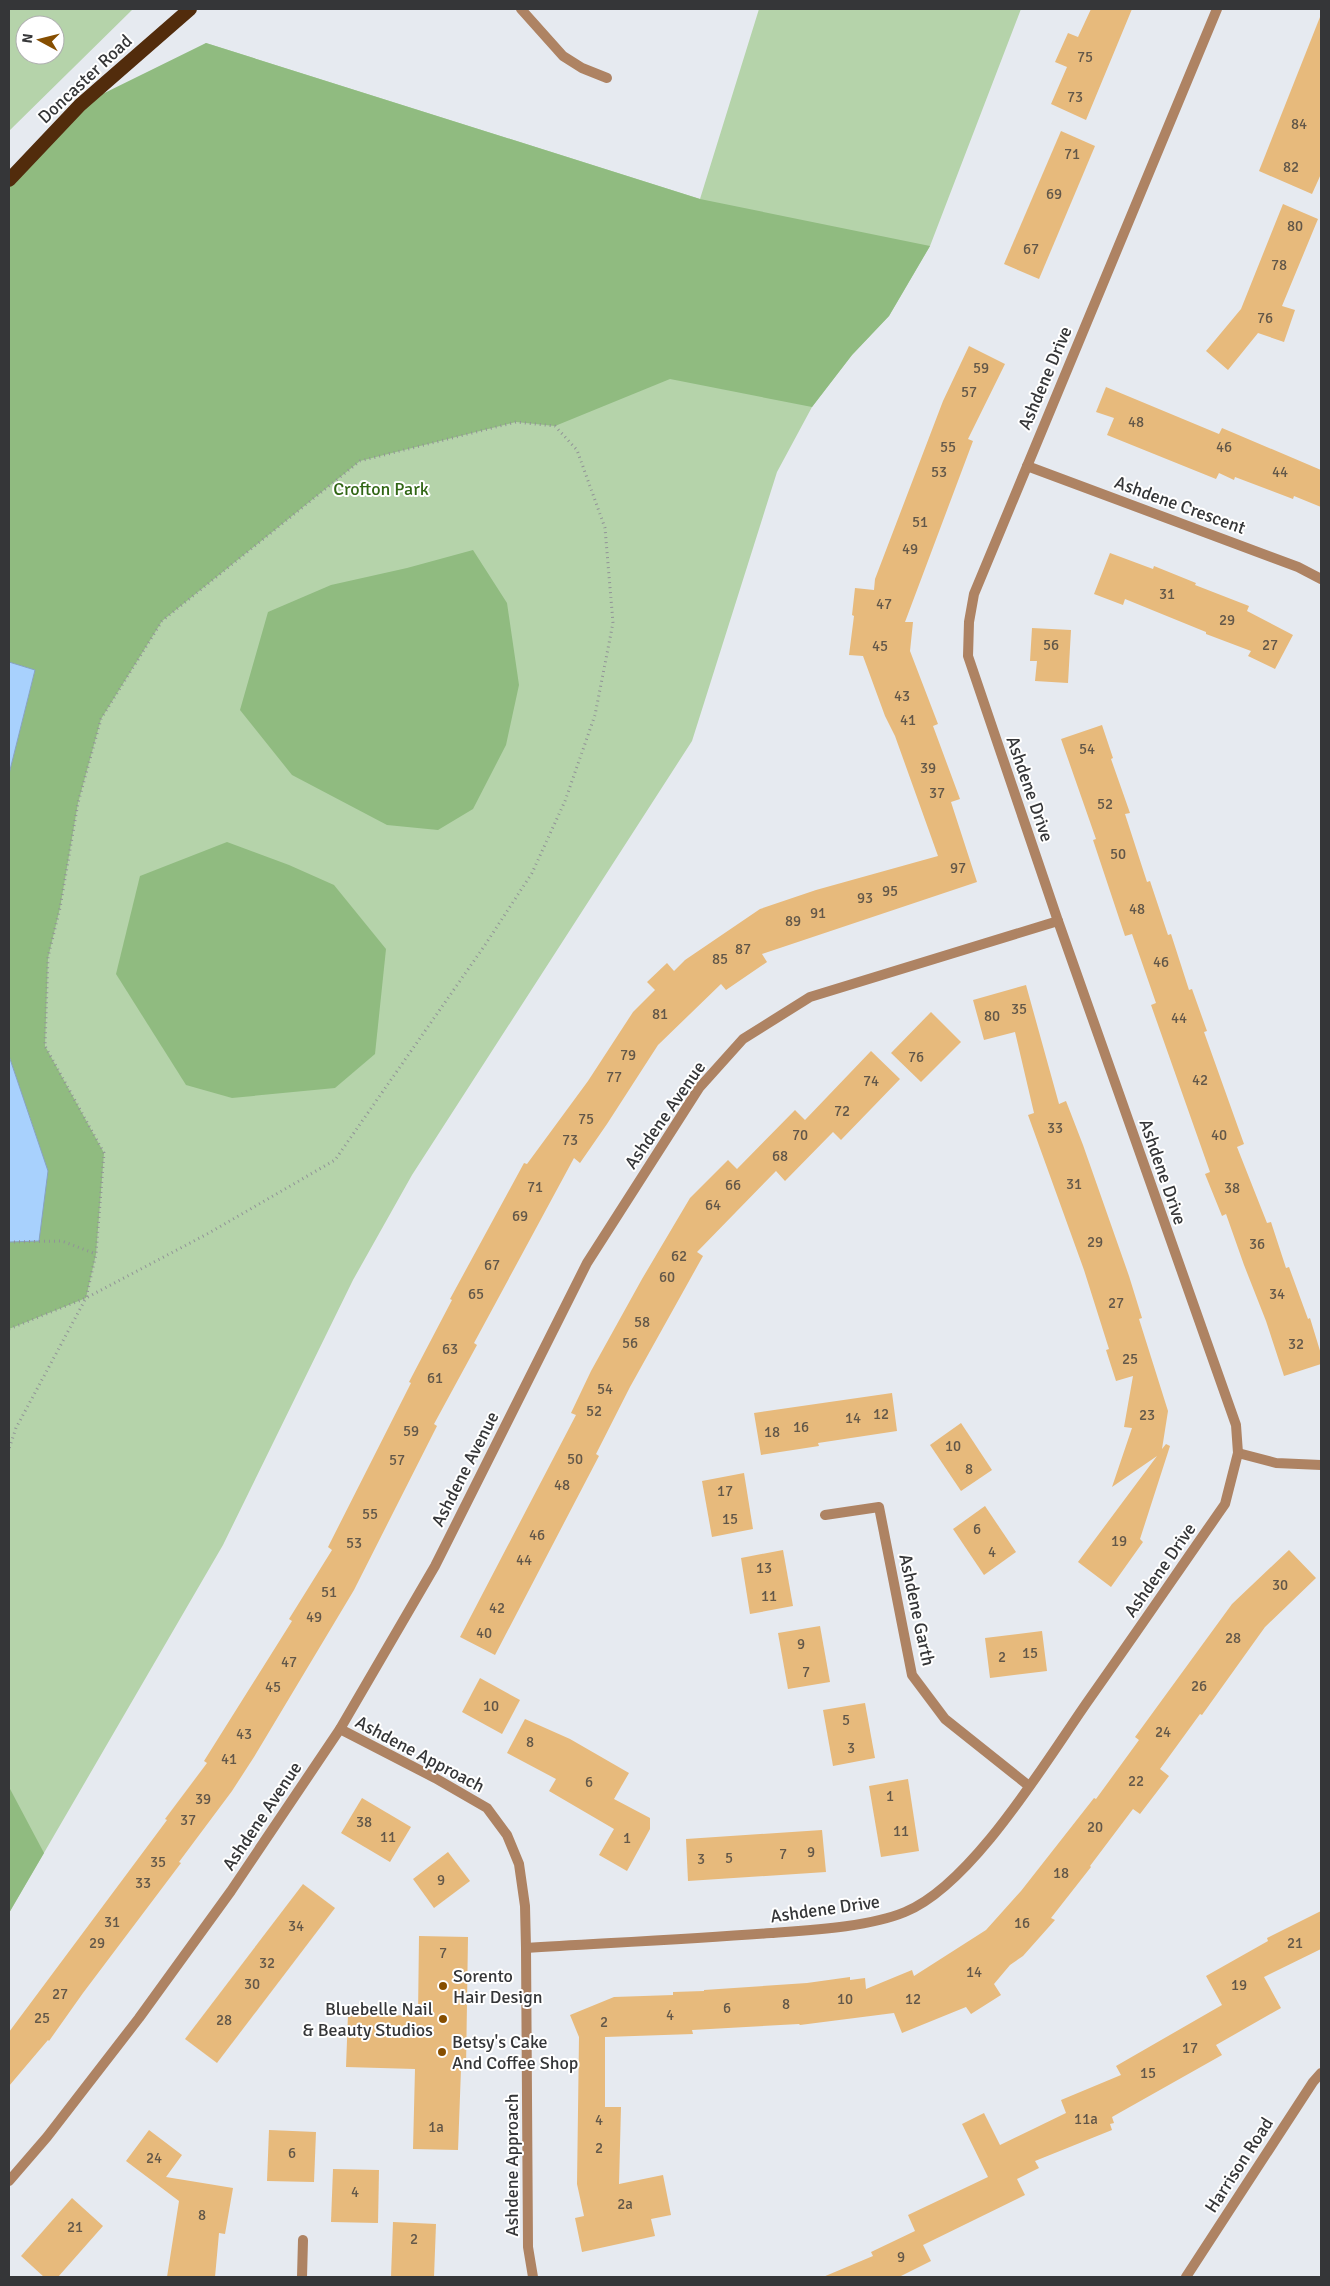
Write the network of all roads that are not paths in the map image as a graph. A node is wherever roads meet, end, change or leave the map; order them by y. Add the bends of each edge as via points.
1 (190, 9) edge
2 (521, 9) edge
3 (1217, 9) edge
4 (608, 78) dead end
5 (9, 180) edge
6 (1026, 466) junction
7 (1321, 579) edge
8 (1058, 921) junction
9 (1238, 1454) junction
10 (1321, 1465) edge
11 (825, 1515) dead end
12 (340, 1729) junction
13 (1029, 1786) junction
14 (526, 1948) junction
15 (1321, 2073) edge
16 (9, 2181) edge
17 (303, 2240) dead end
18 (302, 2277) edge
19 (533, 2277) edge
20 (1186, 2277) edge

1 - 5 highway, Doncaster Road via 80,105
2 - 4 street via 563,56
3 - 6 street, Ashdene Drive
6 - 7 street, Ashdene Crescent via 1298,566
6 - 8 street, Ashdene Drive via 974,594 968,656
8 - 9 street, Ashdene Drive via 1236,1425
8 - 12 street, Ashdene Avenue via 810,997 743,1039 699,1088 587,1264 435,1566
9 - 10 street via 1276,1462
9 - 13 street, Ashdene Drive via 1225,1504
11 - 13 street, Ashdene Garth via 879,1507 912,1675 945,1718
12 - 14 street, Ashdene Approach via 487,1808 507,1836 519,1864
12 - 16 street, Ashdene Avenue via 231,1891 139,2018
13 - 14 street, Ashdene Drive via 988,1842 950,1883 904,1913 857,1924 806,1930
14 - 19 street, Ashdene Approach via 528,2247
15 - 20 street, Harrison Road
17 - 18 street

